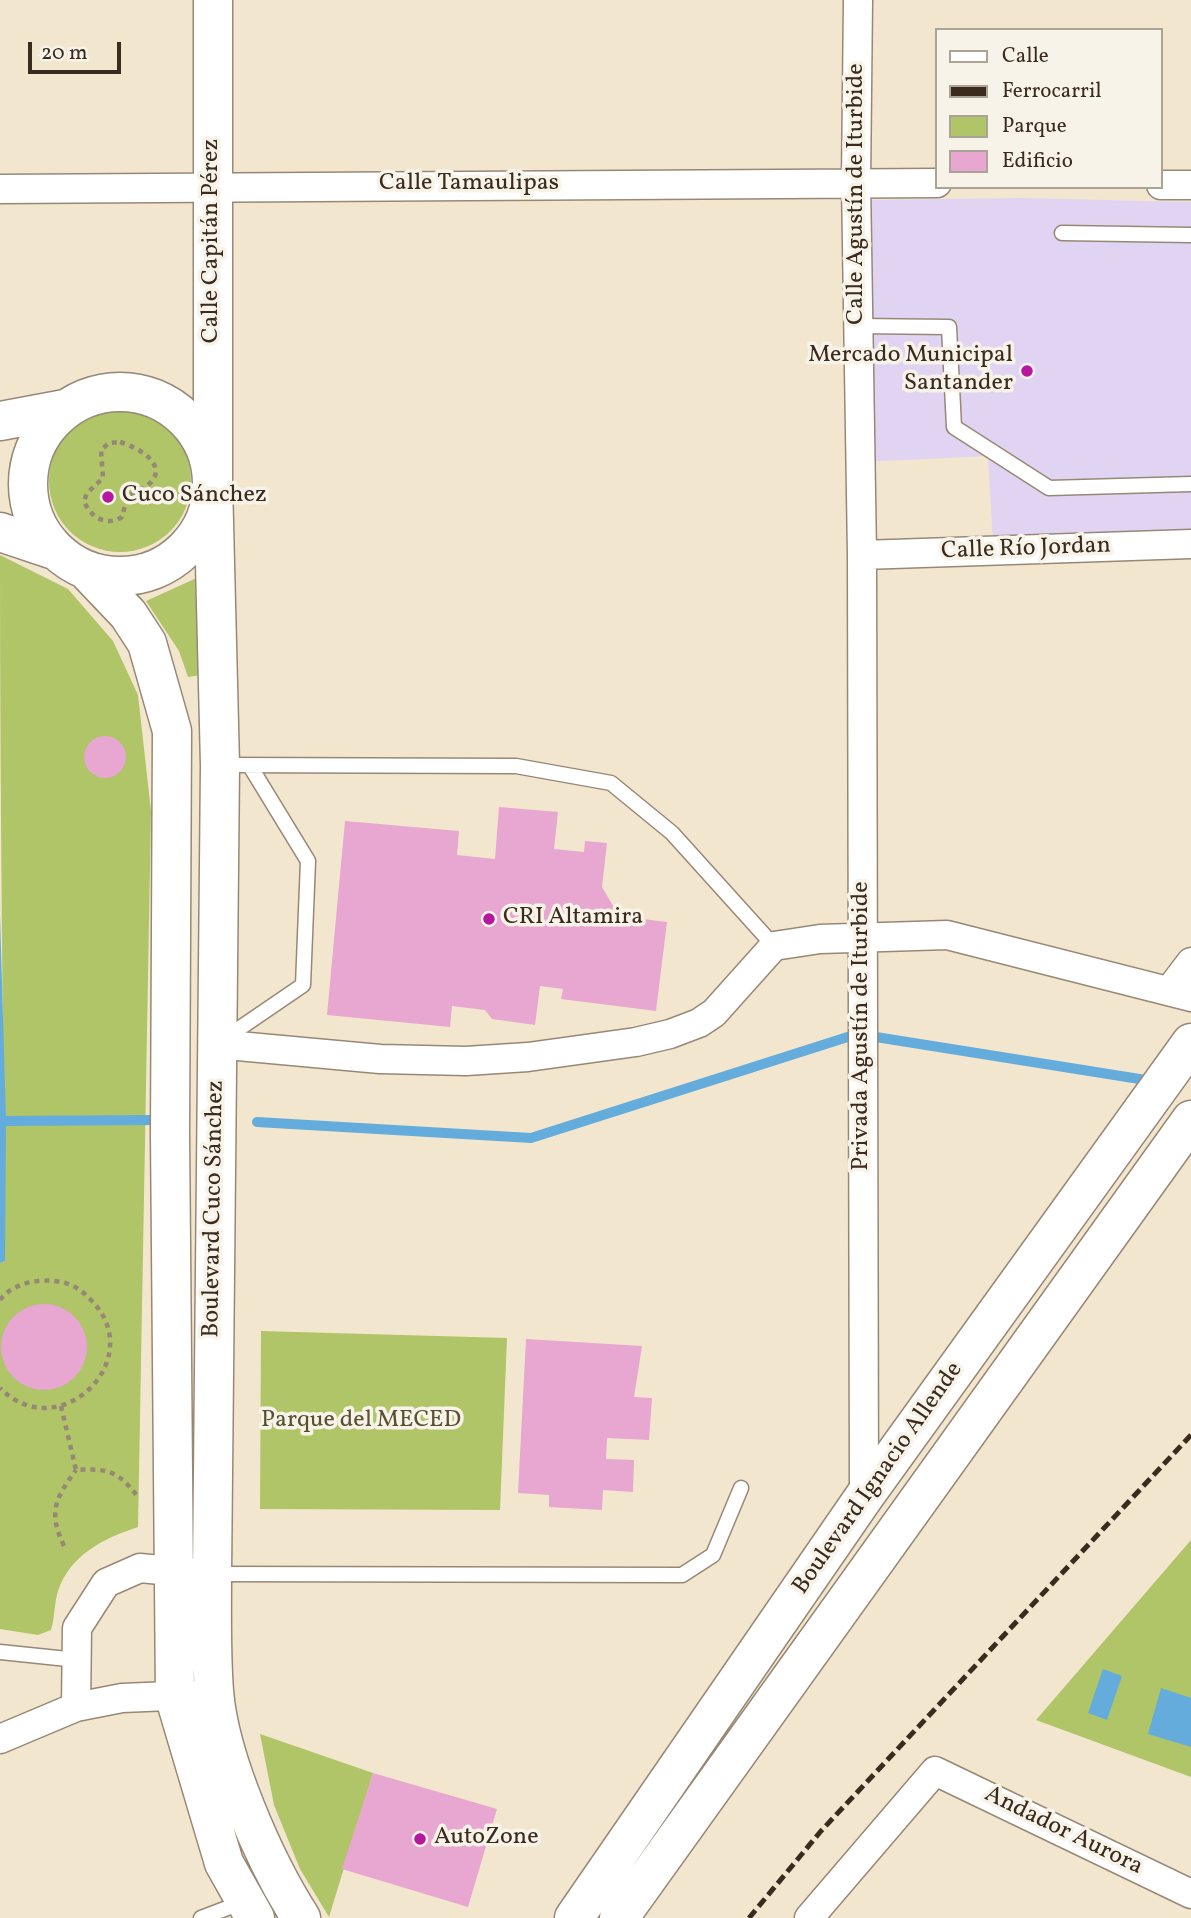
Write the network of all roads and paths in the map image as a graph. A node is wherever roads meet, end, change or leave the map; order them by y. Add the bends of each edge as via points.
1 (214, 0) edge
2 (858, 0) edge
3 (856, 183) junction
4 (936, 183) edge
5 (1163, 185) edge
6 (1191, 185) edge
7 (213, 186) junction
8 (0, 189) edge
9 (1062, 233) dead end
10 (1191, 235) edge
11 (858, 326) junction
12 (65, 409) junction
13 (0, 421) edge
14 (213, 483) junction
15 (1191, 484) edge
16 (97, 517) joint
17 (0, 532) edge
18 (1191, 544) edge
19 (54, 550) junction
20 (862, 555) junction
21 (88, 572) junction
22 (235, 765) junction
23 (862, 938) junction
24 (774, 946) junction
25 (1191, 962) edge
26 (1180, 994) edge
27 (216, 1044) junction
28 (1187, 1050) edge
29 (1189, 1123) edge
30 (0, 1300) edge
31 (0, 1388) edge
32 (61, 1406) junction
33 (76, 1470) junction
34 (741, 1488) dead end
35 (864, 1497) junction
36 (142, 1501) dead end
37 (64, 1546) dead end
38 (172, 1573) junction
39 (212, 1573) junction
40 (0, 1652) edge
41 (77, 1660) junction
42 (214, 1692) junction
43 (175, 1698) junction
44 (76, 1707) junction
45 (0, 1739) edge
46 (1191, 1894) edge
47 (250, 1910) edge
48 (201, 1918) edge
49 (301, 1918) edge
50 (574, 1918) edge
51 (619, 1918) edge
52 (809, 1918) edge

1 - 7 street, Calle Capitán Pérez
2 - 3 street, Calle Agustín de Iturbide
3 - 4 street, Calle Tamaulipas
3 - 7 street, Calle Tamaulipas
3 - 11 street, Calle Agustín de Iturbide
5 - 6 street
7 - 8 street, Calle Tamaulipas
7 - 14 street, Calle Capitán Pérez
9 - 10 lane
11 - 15 lane via 949,327 954,426 1049,488
11 - 20 street, Calle Agustín de Iturbide
12 - 13 street
12 - 14 street via 91,396 119,391 148,395 195,429 208,454
12 - 19 street via 46,428 33,451 28,477 29,503 38,528
14 - 21 street via 210,509 200,532 174,560 139,576
14 - 22 street, Boulevard Cuco Sánchez
16 - 16 path via 114,522 122,517 128,495 146,489 154,480 152,458 120,442 101,450 103,478 84,501 88,512
17 - 19 street
18 - 20 street, Calle Río Jordan
19 - 21 street
20 - 23 street, Privada Agustín de Iturbide
21 - 38 street, Boulevard Cuco Sánchez via 128,614 147,643 172,731
22 - 24 lane via 516,766 611,783 672,833
22 - 27 street, Boulevard Cuco Sánchez
22 - 27 lane via 308,861 303,985
23 - 24 street
23 - 26 street via 947,935
23 - 35 street, Privada Agustín de Iturbide
24 - 27 street via 714,1013 670,1034 636,1042 466,1061 380,1059
25 - 26 street
27 - 39 street, Boulevard Cuco Sánchez
28 - 35 street, Boulevard Ignacio Allende
29 - 51 street, Boulevard Ignacio Allende
30 - 32 path via 21,1285 41,1280 63,1282 82,1291 97,1306 107,1324 106,1366 96,1384
31 - 32 path via 19,1402 40,1408
32 - 33 path
33 - 36 path via 102,1468 124,1478
33 - 37 path via 59,1494 53,1523
34 - 39 lane via 713,1555 682,1575
35 - 50 street, Boulevard Ignacio Allende
38 - 39 street
38 - 41 street via 141,1567 106,1583 77,1628
38 - 43 street, Boulevard Cuco Sánchez
39 - 42 street, Boulevard Cuco Sánchez
40 - 41 lane
41 - 44 street
42 - 43 street
42 - 49 street, Boulevard Cuco Sánchez via 221,1731 244,1802 276,1879
43 - 44 street via 122,1698
43 - 47 street, Boulevard Cuco Sánchez via 209,1820
44 - 45 street
46 - 52 street, Andador Aurora via 935,1771
47 - 48 lane

